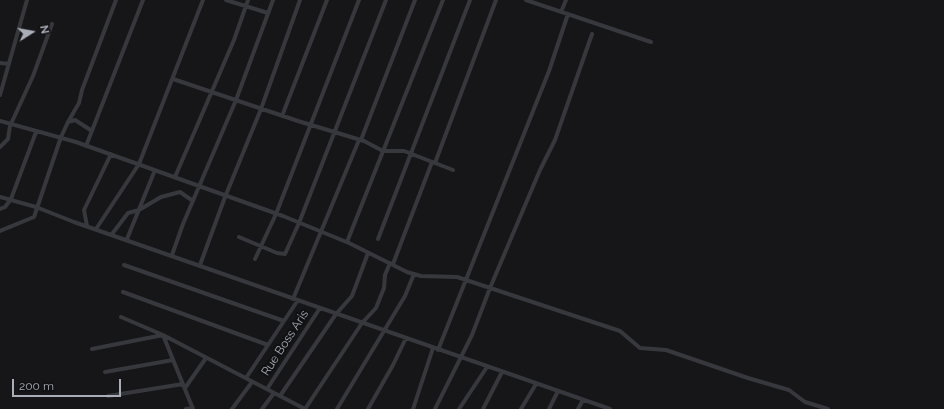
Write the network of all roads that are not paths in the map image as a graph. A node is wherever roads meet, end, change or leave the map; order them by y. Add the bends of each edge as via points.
1 (27, 0) edge
2 (116, 0) edge
3 (143, 0) edge
4 (203, 0) edge
5 (226, 0) edge
6 (248, 0) edge
7 (273, 0) edge
8 (300, 0) edge
9 (327, 0) edge
10 (359, 0) edge
11 (386, 0) edge
12 (415, 0) edge
13 (443, 0) edge
14 (470, 0) edge
15 (496, 0) edge
16 (526, 0) edge
17 (566, 0) edge
18 (539, 2) edge
19 (246, 6) junction
20 (561, 12) junction
21 (268, 13) junction
22 (568, 14) junction
23 (52, 24) dead end
24 (592, 34) dead end
25 (652, 42) dead end
26 (0, 63) edge
27 (9, 64) junction
28 (173, 79) junction
29 (211, 91) junction
30 (0, 95) edge
31 (236, 100) junction
32 (261, 109) junction
33 (282, 116) junction
34 (0, 121) edge
35 (68, 122) junction
36 (309, 125) junction
37 (10, 126) junction
38 (92, 131) junction
39 (36, 132) junction
40 (335, 132) junction
41 (61, 137) junction
42 (360, 140) junction
43 (86, 146) junction
44 (0, 147) edge
45 (383, 151) junction
46 (111, 154) junction
47 (410, 154) junction
48 (434, 162) junction
49 (139, 164) junction
50 (155, 170) junction
51 (453, 170) dead end
52 (175, 177) junction
53 (200, 188) junction
54 (225, 196) junction
55 (0, 197) edge
56 (11, 199) junction
57 (193, 201) junction
58 (36, 207) junction
59 (0, 209) edge
60 (139, 210) junction
61 (276, 214) junction
62 (299, 223) junction
63 (86, 226) junction
64 (96, 229) junction
65 (0, 231) edge
66 (322, 232) junction
67 (112, 234) junction
68 (240, 237) dead end
69 (127, 239) junction
70 (378, 239) dead end
71 (346, 242) junction
72 (261, 246) junction
73 (368, 253) junction
74 (172, 255) junction
75 (254, 259) dead end
76 (391, 263) junction
77 (124, 265) dead end
78 (200, 265) junction
79 (414, 274) junction
80 (465, 280) junction
81 (490, 288) junction
82 (122, 292) dead end
83 (296, 300) junction
84 (320, 308) junction
85 (336, 314) junction
86 (122, 317) dead end
87 (284, 321) junction
88 (362, 323) junction
89 (385, 331) junction
90 (163, 335) junction
91 (406, 338) junction
92 (268, 345) junction
93 (433, 348) junction
94 (92, 349) dead end
95 (438, 350) junction
96 (206, 358) junction
97 (460, 358) junction
98 (173, 360) junction
99 (487, 367) junction
100 (105, 372) dead end
101 (502, 372) junction
102 (246, 378) junction
103 (252, 382) junction
104 (536, 384) junction
105 (184, 386) junction
106 (268, 389) junction
107 (558, 391) junction
108 (274, 393) junction
109 (108, 396) dead end
110 (280, 396) junction
111 (584, 400) junction
112 (298, 407) edge
113 (186, 409) edge
114 (193, 409) edge
115 (232, 409) edge
116 (262, 409) edge
117 (305, 409) edge
118 (337, 409) edge
119 (368, 409) edge
120 (413, 409) edge
121 (435, 409) edge
122 (460, 409) edge
123 (483, 409) edge
124 (521, 409) edge
125 (548, 409) edge
126 (578, 409) edge
127 (607, 409) edge
128 (828, 409) edge

1 - 27 street
2 - 35 street via 79,103
3 - 38 street
4 - 28 street
5 - 19 street
6 - 19 street
7 - 21 street
8 - 32 street
9 - 33 street
10 - 36 street
11 - 40 street
12 - 42 street
13 - 45 street
14 - 47 street
15 - 48 street
16 - 18 street
17 - 20 street
18 - 20 street
19 - 21 street
19 - 29 street
20 - 22 street
21 - 31 street
22 - 25 street
22 - 80 street via 549,71
23 - 37 street via 33,76
24 - 81 street via 555,140
26 - 27 street
27 - 30 street
28 - 29 street
28 - 49 street
29 - 31 street
29 - 52 street
31 - 32 street
31 - 53 street
32 - 33 street
32 - 54 street
33 - 36 street
34 - 37 street
35 - 38 street via 75,120
35 - 41 street
36 - 40 street
36 - 61 street
37 - 39 street
37 - 44 street via 8,139
38 - 43 street
39 - 41 street
39 - 56 street
40 - 42 street
40 - 62 street
41 - 43 street
41 - 58 street
42 - 45 street
42 - 66 street
43 - 46 street
45 - 47 street via 404,151
45 - 71 street
46 - 49 street
46 - 63 street via 84,210
47 - 48 street
47 - 70 street
48 - 51 street
48 - 76 street
49 - 50 street
49 - 64 street
50 - 52 street
50 - 60 street
52 - 53 street
53 - 54 street
53 - 57 street
54 - 61 street
54 - 78 street
55 - 56 street
56 - 58 street
56 - 59 street
57 - 60 street via 180,192 161,197
57 - 74 street
58 - 63 street
58 - 65 street via 31,219
60 - 67 street via 128,213
60 - 69 street
61 - 62 street
61 - 72 street
62 - 66 street
62 - 72 street via 285,254
63 - 64 street
64 - 67 street
66 - 71 street
66 - 83 street
67 - 69 street
68 - 72 street
69 - 74 street
71 - 73 street
72 - 75 street
73 - 76 street
73 - 85 street via 352,296
74 - 78 street
76 - 79 street
76 - 88 street via 384,275 384,288 376,308
77 - 87 street
78 - 83 street
79 - 80 street via 426,277 458,277
79 - 89 street
80 - 81 street
80 - 95 street
81 - 97 street
81 - 128 street via 620,331 640,348 666,350 789,390 805,402
82 - 92 street
83 - 84 street
83 - 87 street
84 - 85 street
84 - 106 street, Rue Boss Aris
85 - 88 street
85 - 110 street
86 - 90 street
87 - 92 street
88 - 89 street
88 - 117 street
89 - 91 street
89 - 118 street
90 - 94 street
90 - 96 street
90 - 98 street
91 - 93 street
91 - 119 street
92 - 102 street
93 - 95 street
93 - 120 street
95 - 97 street
96 - 102 street
96 - 105 street
97 - 99 street
97 - 121 street
98 - 100 street
98 - 105 street
99 - 101 street
99 - 122 street
101 - 104 street
101 - 123 street
102 - 103 street
103 - 106 street
103 - 115 street
104 - 107 street
104 - 124 street
105 - 109 street
105 - 114 street
106 - 108 street
107 - 111 street
107 - 125 street
108 - 110 street
108 - 116 street
110 - 112 street
111 - 126 street
111 - 127 street
112 - 117 street
113 - 114 street

